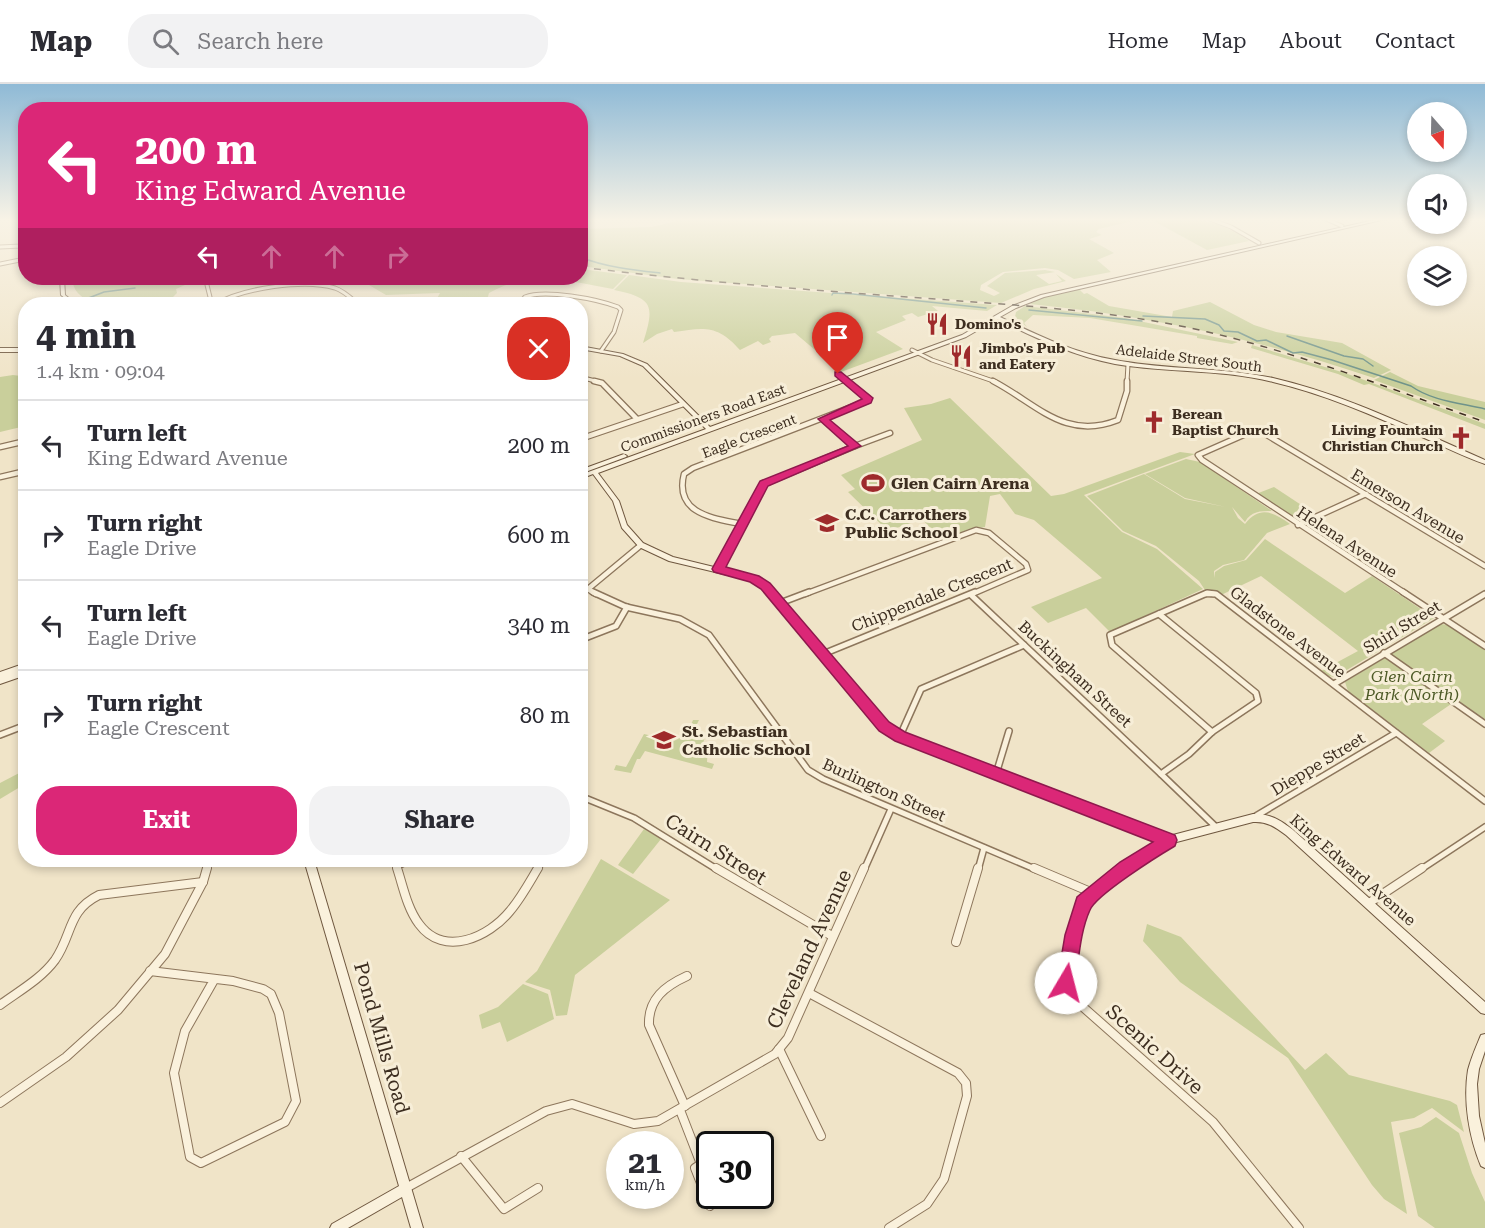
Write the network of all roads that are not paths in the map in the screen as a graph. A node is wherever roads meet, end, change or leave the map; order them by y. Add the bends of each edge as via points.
1 (1125, 272) edge
2 (1144, 272) edge
3 (207, 285) dead end
4 (210, 297) edge
5 (234, 297) edge
6 (348, 297) edge
7 (525, 297) edge
8 (558, 297) edge
9 (588, 301) edge
10 (1014, 307) junction
11 (995, 316) junction
12 (1019, 328) junction
13 (971, 333) junction
14 (588, 349) edge
15 (18, 350) edge
16 (0, 351) edge
17 (601, 351) junction
18 (915, 352) junction
19 (1128, 364) junction
20 (842, 377) junction
21 (588, 379) edge
22 (683, 404) junction
23 (637, 419) junction
24 (823, 419) junction
25 (708, 428) junction
26 (890, 433) dead end
27 (588, 436) edge
28 (18, 443) edge
29 (855, 446) junction
30 (0, 447) edge
31 (1198, 455) joint
32 (1485, 462) edge
33 (593, 470) junction
34 (588, 471) edge
35 (18, 473) edge
36 (588, 473) edge
37 (0, 477) edge
38 (1366, 494) junction
39 (741, 524) junction
40 (1298, 525) junction
41 (641, 545) junction
42 (1485, 566) edge
43 (718, 569) junction
44 (588, 589) joint
45 (1216, 594) joint
46 (1485, 594) edge
47 (971, 595) junction
48 (780, 603) junction
49 (627, 607) junction
50 (1159, 614) junction
51 (1443, 618) junction
52 (588, 637) edge
53 (1024, 645) junction
54 (1485, 646) edge
55 (1384, 653) junction
56 (823, 654) junction
57 (18, 669) edge
58 (0, 675) edge
59 (18, 675) edge
60 (0, 681) edge
61 (1334, 684) junction
62 (1485, 724) edge
63 (18, 728) edge
64 (1009, 731) dead end
65 (1212, 732) junction
66 (1396, 733) junction
67 (0, 735) edge
68 (900, 736) junction
69 (996, 774) junction
70 (1161, 774) junction
71 (588, 800) edge
72 (1485, 801) edge
73 (891, 809) junction
74 (1253, 818) junction
75 (1216, 827) junction
76 (1485, 827) edge
77 (1169, 840) junction
78 (984, 848) junction
79 (207, 867) edge
80 (311, 867) edge
81 (397, 867) edge
82 (538, 867) edge
83 (203, 882) junction
84 (1093, 893) junction
85 (1369, 903) junction
86 (832, 936) junction
87 (956, 942) dead end
88 (150, 971) junction
89 (687, 976) dead end
90 (214, 980) junction
91 (809, 993) junction
92 (0, 1005) edge
93 (1485, 1009) edge
94 (1485, 1039) edge
95 (779, 1049) junction
96 (0, 1103) edge
97 (682, 1108) junction
98 (821, 1136) dead end
99 (696, 1149) edge
100 (461, 1156) junction
101 (1485, 1162) edge
102 (406, 1188) junction
103 (538, 1188) dead end
104 (336, 1228) edge
105 (417, 1228) edge
106 (889, 1228) edge
107 (1299, 1228) edge

1 - 11 main road, Commissioners Road East via 1027,297
2 - 10 main road, Commissioners Road East via 1060,291
3 - 4 street
5 - 6 street via 289,287 336,288
7 - 8 street
9 - 17 street via 621,310
10 - 11 main road, Commissioners Road East
10 - 12 main road via 1011,315
11 - 12 main road, Adelaide Street South
11 - 13 main road, Commissioners Road East
11 - 18 main road, Commissioners Road East
12 - 13 main road via 1002,325
12 - 19 main road, Adelaide Street South via 1074,352
13 - 18 main road, Commissioners Road East
14 - 17 main road
15 - 16 main road
17 - 22 main road via 645,365
18 - 19 street via 995,381 1058,421 1086,427 1118,420 1127,391
18 - 20 main road, Commissioners Road East
19 - 32 main road, Adelaide Street South via 1231,373 1293,386
20 - 24 street, Eagle Crescent via 867,401
20 - 25 main road, Commissioners Road East
21 - 23 street via 602,383
22 - 23 street
22 - 25 main road
23 - 27 street
24 - 29 street
24 - 39 street, Eagle Crescent via 684,474 688,505 696,512
25 - 33 main road, Commissioners Road East
26 - 29 street
28 - 30 street
29 - 39 street via 764,484
31 - 38 street, Emerson Avenue via 1257,429
31 - 40 street, Helena Avenue
33 - 34 main road, Commissioners Road East
33 - 36 main road, Commissioners Road East
33 - 41 main road via 616,501 624,526
35 - 37 street
38 - 40 street
38 - 42 street, Emerson Avenue
39 - 43 street
40 - 51 street, Helena Avenue
41 - 43 main road via 671,559
41 - 44 street
43 - 48 main road via 755,579
44 - 49 street, Burlington Street
45 - 50 street via 1207,593
45 - 61 street, Gladstone Avenue
46 - 51 street, Shirl Street
47 - 48 street, Chippendale Crescent via 1028,570 1026,564 982,530
47 - 53 street, Buckingham Street
47 - 56 street, Chippendale Crescent
48 - 56 main road
49 - 52 street via 616,626
49 - 73 street, Burlington Street via 698,625 808,770
50 - 65 street via 1256,693 1258,701
50 - 65 street via 1108,639
51 - 54 street, Helena Avenue
51 - 55 street, Shirl Street
53 - 68 street via 921,689
53 - 70 street, Buckingham Street
55 - 61 street, Shirl Street
55 - 62 street
56 - 68 main road via 884,727
57 - 58 main road
59 - 60 main road
61 - 66 street, Gladstone Avenue
63 - 67 street
64 - 69 street
65 - 70 street
66 - 72 street, Gladstone Avenue
66 - 74 street, Dieppe Street
68 - 69 main road
69 - 77 main road
70 - 75 street, Buckingham Street
71 - 86 street, Cairn Street via 634,818
73 - 78 street, Burlington Street
73 - 86 street, Cleveland Avenue
74 - 75 main road
74 - 85 main road, King Edward Avenue via 1264,817 1289,832
75 - 77 main road
76 - 85 street
77 - 84 street, Scenic Drive
78 - 84 street, Burlington Street
78 - 87 street
79 - 83 street
80 - 102 main road, Pond Mills Road
81 - 82 street via 417,923 434,938 447,943 473,940 496,928
83 - 88 street via 165,954
83 - 92 street via 99,895 87,900 70,921 56,959
84 - 107 street, Scenic Drive via 1083,902 1068,962 1066,983 1075,1000 1212,1122
85 - 93 main road, King Edward Avenue
86 - 91 street, Cleveland Avenue
88 - 90 street
88 - 96 street via 118,1010 66,1057
89 - 97 street via 671,982 654,998 647,1013
90 - 90 street via 255,985 271,995 280,1020 296,1101 285,1122 201,1163 190,1157 174,1073 185,1031
91 - 95 street, Cleveland Avenue
91 - 106 street via 958,1073 966,1083 967,1096 944,1179 927,1204
94 - 101 main road via 1477,1054 1471,1086 1475,1132
95 - 97 street, Cleveland Avenue via 761,1064
95 - 98 street
97 - 99 street
97 - 100 street, Cleveland Avenue via 658,1121 634,1124 572,1104 546,1111
100 - 102 street, Cleveland Avenue
100 - 103 street via 504,1209
102 - 104 main road
102 - 105 main road, Pond Mills Road

